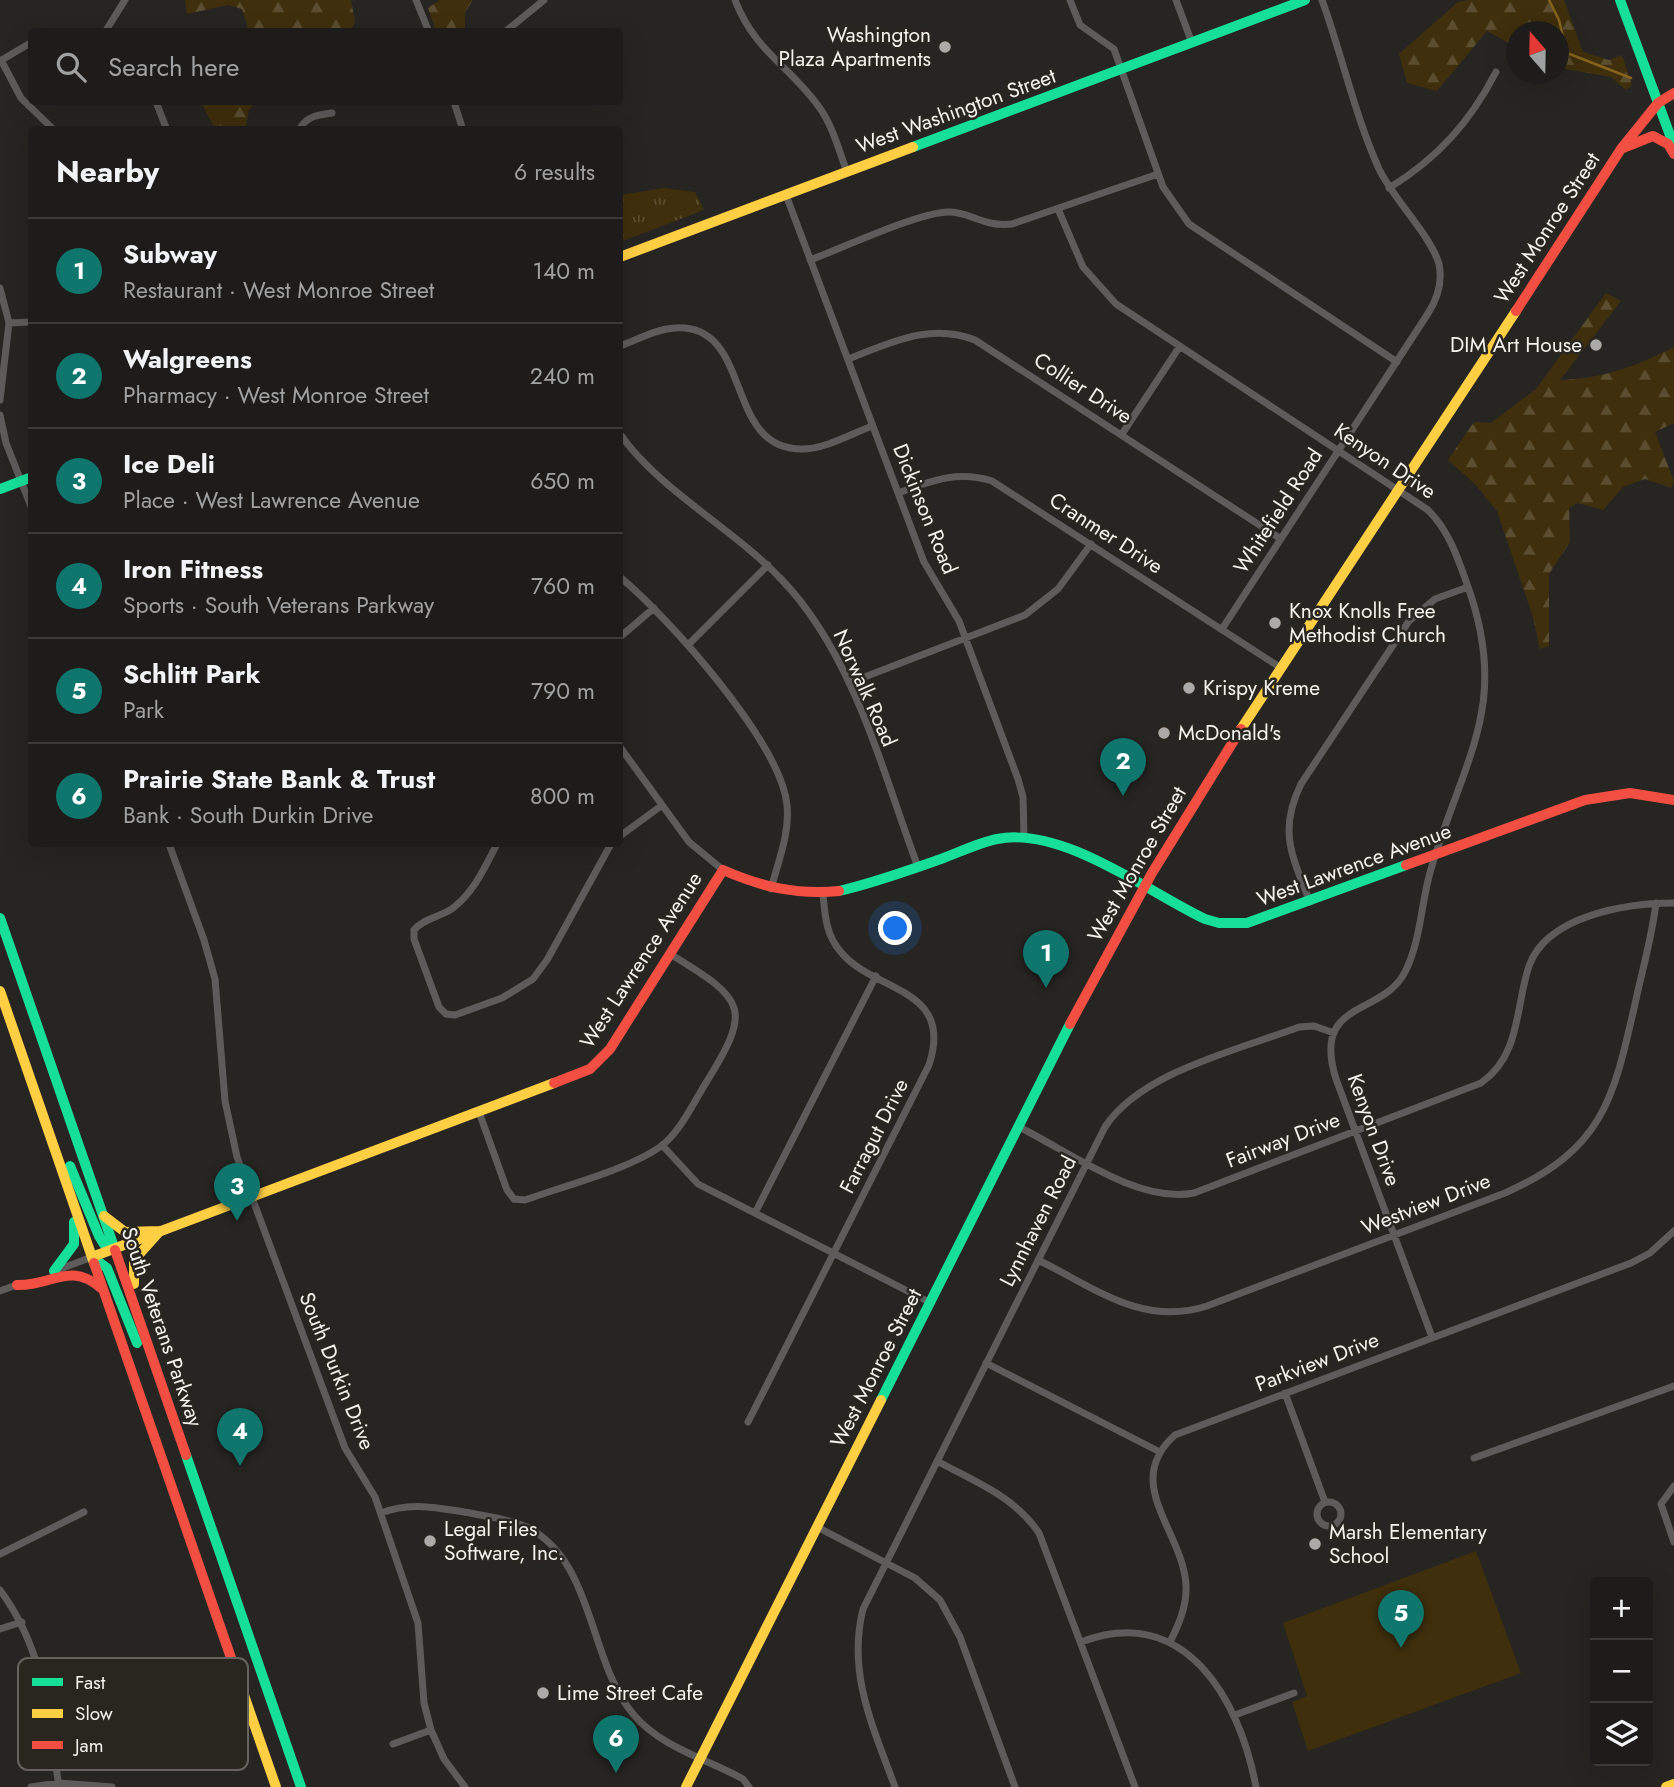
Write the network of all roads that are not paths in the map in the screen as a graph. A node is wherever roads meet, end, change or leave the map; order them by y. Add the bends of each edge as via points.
1 (125, 0) edge
2 (416, 0) edge
3 (544, 0) edge
4 (735, 0) edge
5 (1070, 0) edge
6 (1176, 0) edge
7 (1305, 0) edge
8 (1322, 0) edge
9 (1620, 0) edge
10 (1279, 5) edge
11 (108, 28) edge
12 (427, 28) edge
13 (510, 28) edge
14 (1192, 43) junction
15 (28, 44) edge
16 (0, 61) edge
17 (1123, 69) junction
18 (1496, 72) dead end
19 (1674, 93) edge
20 (1658, 103) junction
21 (28, 105) edge
22 (28, 105) edge
23 (157, 105) edge
24 (455, 105) edge
25 (332, 113) dead end
26 (50, 126) edge
27 (165, 126) edge
28 (303, 126) edge
29 (462, 126) edge
30 (1674, 146) edge
31 (1621, 149) junction
32 (1674, 153) edge
33 (847, 172) junction
34 (1158, 174) junction
35 (1389, 188) junction
36 (786, 195) junction
37 (1058, 209) junction
38 (623, 256) edge
39 (810, 260) junction
40 (0, 288) edge
41 (28, 322) edge
42 (9, 323) junction
43 (623, 345) edge
44 (1180, 346) junction
45 (848, 359) junction
46 (1397, 362) junction
47 (0, 400) edge
48 (0, 415) edge
49 (873, 426) junction
50 (1122, 434) junction
51 (623, 438) edge
52 (1339, 450) junction
53 (26, 479) edge
54 (0, 489) edge
55 (1400, 490) junction
56 (898, 493) junction
57 (1281, 539) junction
58 (1091, 544) junction
59 (768, 565) junction
60 (623, 580) edge
61 (1468, 587) junction
62 (654, 608) junction
63 (1222, 629) junction
64 (623, 634) edge
65 (967, 639) junction
66 (689, 644) junction
67 (1281, 668) junction
68 (849, 683) junction
69 (623, 751) edge
70 (1674, 800) edge
71 (661, 806) junction
72 (623, 834) edge
73 (1024, 837) junction
74 (170, 847) edge
75 (495, 847) edge
76 (609, 847) edge
77 (1436, 855) junction
78 (918, 867) junction
79 (723, 870) junction
80 (1143, 888) junction
81 (771, 889) junction
82 (823, 895) junction
83 (1310, 902) junction
84 (1656, 903) junction
85 (1674, 903) edge
86 (0, 918) edge
87 (670, 954) junction
88 (876, 976) junction
89 (0, 991) edge
90 (1334, 1033) junction
91 (25, 1065) junction
92 (479, 1111) junction
93 (1019, 1127) junction
94 (1355, 1131) junction
95 (50, 1134) junction
96 (662, 1145) junction
97 (1087, 1163) junction
98 (251, 1196) junction
99 (755, 1213) junction
100 (102, 1214) junction
101 (160, 1231) junction
102 (1674, 1231) edge
103 (1394, 1235) junction
104 (114, 1248) junction
105 (834, 1253) junction
106 (92, 1256) junction
107 (1038, 1260) junction
108 (54, 1271) junction
109 (17, 1285) junction
110 (0, 1291) edge
111 (104, 1291) junction
112 (931, 1303) junction
113 (1432, 1337) junction
114 (986, 1363) junction
115 (161, 1382) junction
116 (1674, 1386) edge
117 (1285, 1393) junction
118 (748, 1422) dead end
119 (184, 1448) junction
120 (1158, 1451) junction
121 (1474, 1458) dead end
122 (937, 1461) junction
123 (1674, 1486) edge
124 (1325, 1502) dead end
125 (84, 1512) dead end
126 (380, 1513) junction
127 (817, 1527) junction
128 (1674, 1542) edge
129 (0, 1554) edge
130 (885, 1562) junction
131 (0, 1590) edge
132 (22, 1622) junction
133 (0, 1629) edge
134 (1081, 1642) junction
135 (1170, 1643) junction
136 (36, 1658) edge
137 (231, 1658) edge
138 (1294, 1693) dead end
139 (248, 1706) edge
140 (1235, 1715) junction
141 (431, 1730) junction
142 (393, 1744) dead end
143 (702, 1758) junction
144 (1674, 1784) edge
145 (59, 1785) edge
146 (687, 1786) edge
147 (32, 1787) edge
148 (112, 1787) edge
149 (276, 1787) edge
150 (301, 1787) edge
151 (466, 1787) edge
152 (749, 1787) edge
153 (895, 1787) edge
154 (1015, 1787) edge
155 (1135, 1787) edge
156 (1256, 1787) edge
157 (1666, 1787) edge

1 - 11 street
2 - 12 street
3 - 13 street
4 - 33 street via 759,45 820,107
5 - 17 street via 1080,25 1110,45
6 - 14 street
7 - 10 main road, West Washington Street
8 - 35 street, Whitefield Road
9 - 20 main road
10 - 14 main road, West Washington Street
14 - 17 main road, West Washington Street
15 - 16 street
16 - 22 street
17 - 33 main road, West Washington Street
17 - 34 street
18 - 35 street via 1453,139
19 - 20 main road, West Monroe Street
20 - 30 main road
20 - 31 main road, West Monroe Street
21 - 26 street
23 - 27 street
24 - 29 street
25 - 28 street via 312,116
31 - 32 main road via 1653,136
31 - 55 main road, West Monroe Street
33 - 36 main road, West Washington Street
34 - 37 street
34 - 46 street via 1171,202 1206,238
35 - 46 street, Whitefield Road via 1429,242 1440,274 1433,306
36 - 38 main road, West Washington Street
36 - 39 street, Dickinson Road
37 - 39 street via 1001,225 940,213
37 - 44 street, Kenyon Drive via 1076,255 1097,285 1116,304
39 - 45 street, Dickinson Road
40 - 42 street
41 - 42 street
42 - 47 street
43 - 49 street via 668,329 696,331 720,347 753,424 768,440 784,447 805,449
44 - 50 street
44 - 52 street, Kenyon Drive
45 - 49 street, Dickinson Road
45 - 50 street, Collier Drive via 911,335 967,337
46 - 52 street, Whitefield Road
48 - 53 street
49 - 56 street, Dickinson Road
50 - 57 street, Collier Drive
51 - 59 street, Norwalk Road via 649,468
52 - 55 street, Kenyon Drive
52 - 57 street, Whitefield Road
53 - 54 main road
55 - 61 street, Kenyon Drive via 1428,510 1448,533
55 - 67 main road, West Monroe Street
56 - 58 street, Cranmer Drive via 944,477 980,477
56 - 65 street, Dickinson Road via 924,562
57 - 63 street, Whitefield Road
58 - 63 street, Cranmer Drive
58 - 65 street via 1071,574 1041,603 1010,623
59 - 66 street
59 - 68 street, Norwalk Road via 818,625
60 - 62 street
61 - 77 street, Kenyon Drive via 1483,632 1487,691 1477,735
61 - 83 street via 1435,599 1409,621 1301,784 1289,812 1287,833
62 - 64 street
62 - 66 street
63 - 67 street, Cranmer Drive
65 - 68 street
65 - 73 street, Dickinson Road via 1020,786
66 - 81 street via 729,696 782,787 787,827
67 - 80 main road, West Monroe Street
68 - 78 street, Norwalk Road
69 - 71 street
70 - 77 main road, West Lawrence Avenue via 1644,793 1597,796
71 - 72 street
71 - 79 street via 694,847
73 - 78 main road, West Lawrence Avenue via 988,841
73 - 80 main road, West Lawrence Avenue via 1059,846
74 - 98 street, South Durkin Drive via 213,972 225,1101
75 - 76 street via 465,897 452,909 410,928 444,1018 502,998 533,979
77 - 83 main road, West Lawrence Avenue
77 - 90 street, Kenyon Drive via 1405,974 1389,991 1352,1010
78 - 82 main road, West Lawrence Avenue via 863,888
79 - 81 main road, West Lawrence Avenue
79 - 87 main road, West Lawrence Avenue
80 - 83 main road, West Lawrence Avenue via 1219,923 1247,923
80 - 93 main road, West Monroe Street
81 - 82 main road, West Lawrence Avenue
82 - 88 street, Farragut Drive via 835,945 850,962
84 - 85 street, Fairway Drive
84 - 94 street, Fairway Drive via 1598,914 1558,932 1540,946 1528,970 1509,1049 1489,1077
84 - 103 street, Westview Drive via 1622,1066 1606,1105 1586,1136 1558,1163 1520,1186
86 - 100 main road, South Veterans Parkway
87 - 92 main road, West Lawrence Avenue via 610,1049 590,1069
87 - 96 street via 725,990 736,1023 727,1048 677,1129
88 - 99 street
88 - 105 street, Farragut Drive via 920,1003 934,1034 933,1056
89 - 91 main road, South Veterans Parkway
90 - 94 street, Kenyon Drive via 1333,1070
90 - 97 street, Lynnhaven Road via 1314,1026 1299,1027 1145,1086 1114,1113
91 - 95 main road, South Veterans Parkway
91 - 104 main road via 41,1091 99,1236
92 - 96 street via 513,1203 641,1157
92 - 98 main road, West Lawrence Avenue
93 - 97 street, Fairway Drive
93 - 112 main road, West Monroe Street
94 - 97 street, Fairway Drive via 1177,1196 1134,1185
94 - 103 street, Kenyon Drive
95 - 106 main road, South Veterans Parkway
95 - 108 main road via 47,1148 76,1230 73,1247
96 - 99 street via 698,1184
97 - 107 street, Lynnhaven Road
98 - 101 main road, West Lawrence Avenue
98 - 126 street, South Durkin Drive via 345,1448 372,1489
99 - 105 street
100 - 101 main road via 125,1232
100 - 104 main road, South Veterans Parkway
101 - 104 main road, West Lawrence Avenue
101 - 115 main road via 136,1254 130,1273 162,1368
102 - 113 street, Parkview Drive via 1631,1263
103 - 107 street, Westview Drive via 1179,1313 1130,1307
103 - 113 street, Kenyon Drive
104 - 106 main road, West Lawrence Avenue
104 - 115 main road, South Veterans Parkway
105 - 112 street
105 - 118 street, Farragut Drive
106 - 108 street, West Lawrence Avenue
106 - 111 main road, South Veterans Parkway
106 - 119 main road via 107,1268 171,1428
107 - 114 street, Lynnhaven Road
108 - 109 street, West Lawrence Avenue
109 - 110 street, West Lawrence Avenue
109 - 111 main road via 32,1287 79,1273 91,1277
111 - 137 main road, South Veterans Parkway
112 - 127 main road, West Monroe Street
113 - 117 street, Parkview Drive
114 - 120 street
114 - 122 street, Lynnhaven Road
115 - 119 main road, South Veterans Parkway
116 - 121 street
117 - 120 street, Parkview Drive via 1188,1428
117 - 124 street
119 - 150 main road, South Veterans Parkway
120 - 135 street via 1154,1491 1186,1583 1184,1610
122 - 130 street, Lynnhaven Road
122 - 134 street via 994,1490 1028,1518 1044,1542
123 - 128 street via 1661,1504
125 - 129 street
126 - 141 street, South Durkin Drive via 418,1623 424,1703
126 - 143 street via 412,1504 509,1521 540,1536 568,1566 624,1703 650,1730
127 - 130 street
127 - 143 main road, West Monroe Street
130 - 153 street, Lynnhaven Road via 863,1609 857,1657 862,1693
130 - 154 street via 925,1584 946,1609
131 - 132 street
132 - 133 street
132 - 136 street
134 - 135 street via 1122,1633
134 - 155 street
135 - 140 street via 1202,1666
138 - 140 street
139 - 149 main road, South Veterans Parkway
140 - 156 street
141 - 142 street
141 - 151 street, South Durkin Drive via 444,1759
143 - 146 main road, West Monroe Street
143 - 152 street via 743,1779
144 - 157 main road
145 - 147 street
145 - 148 street

